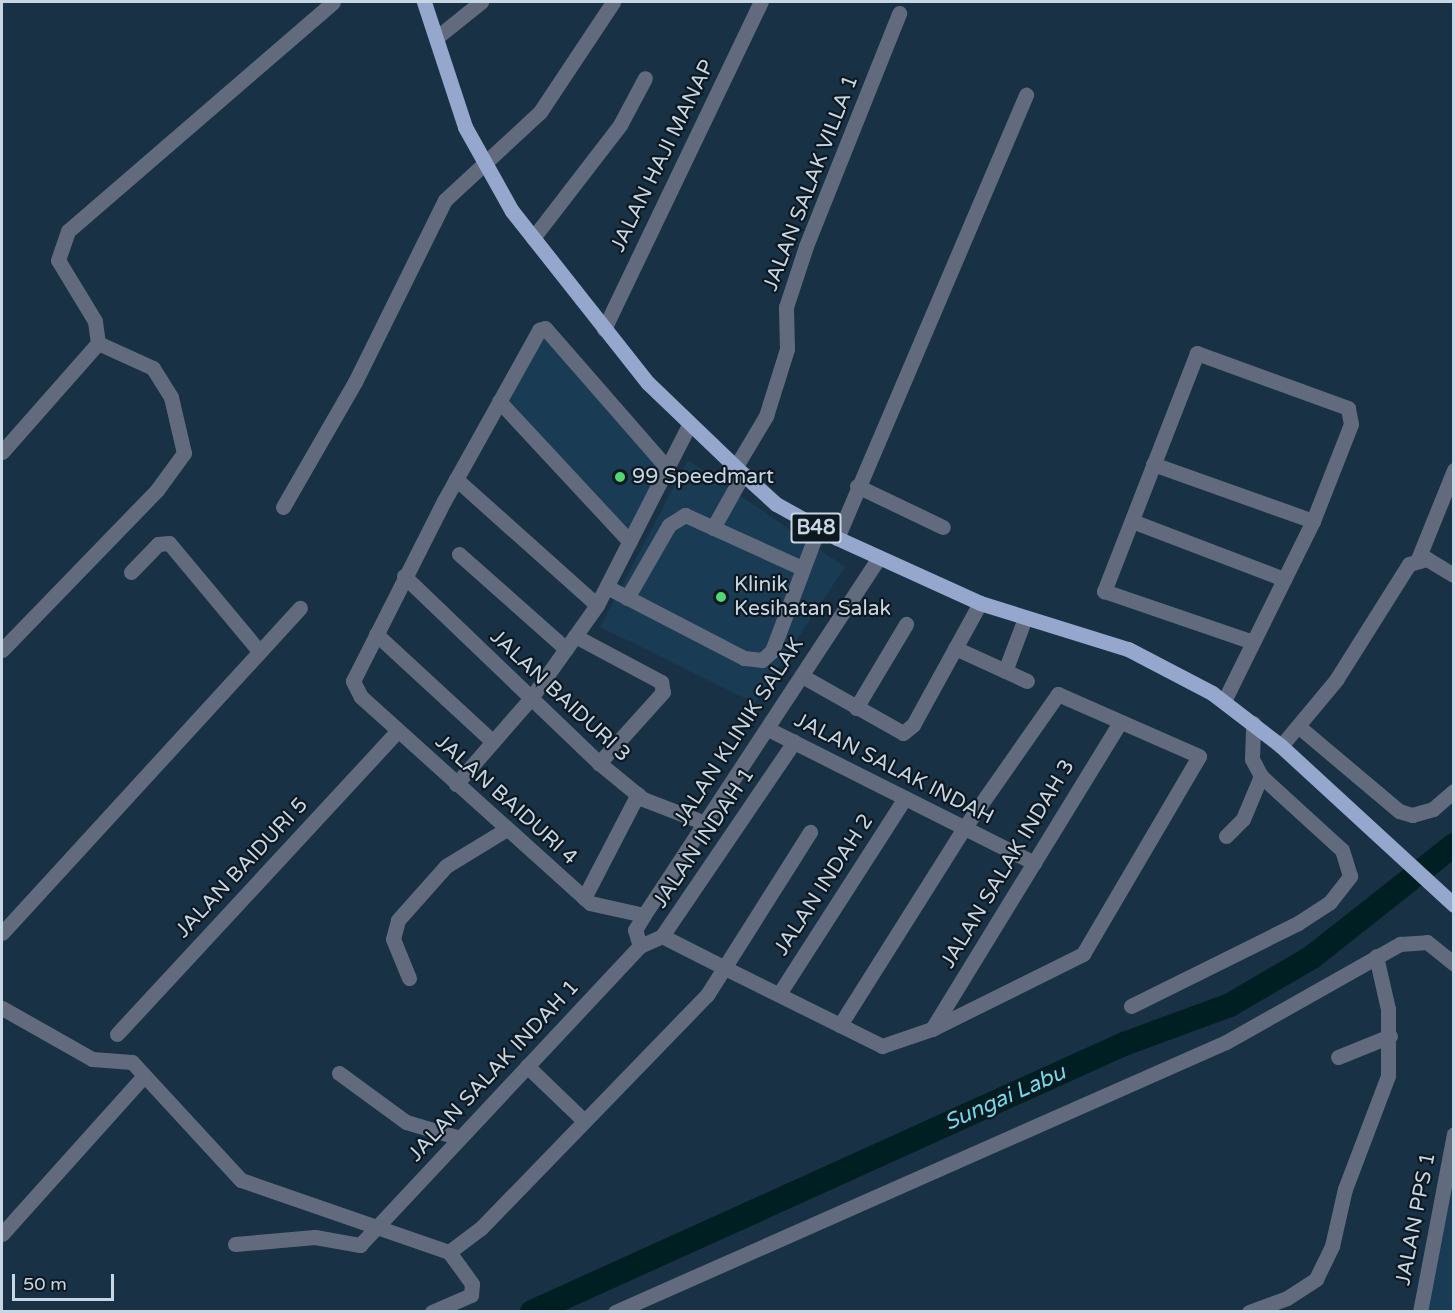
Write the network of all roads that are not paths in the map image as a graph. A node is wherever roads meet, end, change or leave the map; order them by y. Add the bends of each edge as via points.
1 (333, 2) edge
2 (424, 2) edge
3 (481, 2) edge
4 (613, 2) edge
5 (761, 2) edge
6 (900, 13) dead end
7 (436, 38) junction
8 (645, 78) dead end
9 (1026, 95) dead end
10 (481, 164) junction
11 (533, 238) junction
12 (604, 329) junction
13 (98, 343) junction
14 (499, 401) junction
15 (688, 426) junction
16 (2, 452) edge
17 (1154, 464) junction
18 (668, 469) junction
19 (1454, 470) edge
20 (739, 471) junction
21 (456, 479) junction
22 (857, 486) junction
23 (282, 507) dead end
24 (1132, 521) junction
25 (1313, 521) junction
26 (943, 527) dead end
27 (713, 528) junction
28 (818, 529) junction
29 (837, 538) junction
30 (630, 542) junction
31 (459, 554) dead end
32 (879, 557) junction
33 (1418, 559) junction
34 (802, 568) junction
35 (131, 572) dead end
36 (1454, 575) edge
37 (404, 576) junction
38 (1284, 579) junction
39 (607, 587) junction
40 (627, 598) junction
41 (980, 603) junction
42 (597, 606) junction
43 (300, 608) dead end
44 (1025, 618) junction
45 (906, 624) dead end
46 (376, 634) junction
47 (575, 636) junction
48 (1253, 642) junction
49 (955, 648) junction
50 (566, 649) junction
51 (2, 650) edge
52 (258, 650) junction
53 (1005, 671) junction
54 (802, 676) junction
55 (1027, 681) dead end
56 (531, 698) junction
57 (1224, 701) junction
58 (856, 708) junction
59 (1120, 722) junction
60 (1253, 723) junction
61 (1298, 726) junction
62 (768, 729) junction
63 (398, 731) junction
64 (493, 742) junction
65 (794, 742) junction
66 (1281, 746) junction
67 (599, 763) junction
68 (1261, 776) junction
69 (456, 784) junction
70 (1454, 791) edge
71 (638, 794) junction
72 (905, 798) junction
73 (705, 823) junction
74 (964, 828) junction
75 (505, 830) junction
76 (810, 832) dead end
77 (1226, 836) dead end
78 (1034, 863) junction
79 (584, 898) junction
80 (1454, 905) edge
81 (644, 915) junction
82 (2, 933) edge
83 (662, 936) junction
84 (640, 946) junction
85 (1376, 956) junction
86 (1454, 964) edge
87 (723, 967) junction
88 (409, 978) dead end
89 (779, 994) junction
90 (1131, 1006) dead end
91 (2, 1008) edge
92 (840, 1025) junction
93 (932, 1029) junction
94 (117, 1034) dead end
95 (1390, 1036) junction
96 (1338, 1057) dead end
97 (527, 1066) junction
98 (339, 1073) dead end
99 (144, 1076) junction
100 (582, 1119) junction
101 (1454, 1134) edge
102 (460, 1138) junction
103 (1450, 1180) edge
104 (378, 1224) junction
105 (2, 1234) edge
106 (236, 1244) dead end
107 (449, 1252) junction
108 (432, 1311) edge
109 (615, 1311) edge
110 (1249, 1311) edge
111 (1420, 1311) edge

1 - 13 street via 68,231 58,260 95,321
2 - 7 main road, B48
3 - 7 street
4 - 10 street via 540,112
5 - 12 street, JALAN HAJI MANAP
6 - 20 street, JALAN SALAK VILLA 1 via 806,246 786,307 787,349 766,416
7 - 10 main road, B48
8 - 11 street via 620,125
9 - 22 street
10 - 11 main road, B48
10 - 23 street via 445,200 355,382
11 - 12 main road, B48
12 - 15 main road, B48
13 - 16 street
13 - 51 street via 153,368 171,397 184,453 157,490
14 - 18 street via 539,330 545,328
14 - 21 street
14 - 30 street
15 - 18 street
15 - 20 main road, B48
17 - 24 street
17 - 25 street
17 - 25 street via 1197,353 1348,408 1351,424
18 - 30 street
19 - 33 street
20 - 27 street, JALAN SALAK VILLA 1
20 - 28 main road, B48
21 - 37 street
21 - 42 street
22 - 26 street
22 - 29 street
24 - 38 street
24 - 48 street via 1104,591
25 - 38 street
27 - 34 street
27 - 40 street via 685,515 669,525
28 - 29 main road, B48
28 - 34 street
29 - 32 main road, B48
30 - 39 street
31 - 50 street
32 - 41 main road, B48
32 - 54 street, JALAN KLINIK SALAK
33 - 36 street
33 - 61 street via 1409,564 1336,680
34 - 40 street via 771,651 762,660 744,658
35 - 52 street via 158,544 169,543
37 - 46 street
37 - 56 street, JALAN BAIDURI 3
38 - 48 street
39 - 40 street
39 - 42 street
41 - 44 main road, B48
41 - 49 street
42 - 47 street
43 - 52 street
44 - 53 street
44 - 57 main road, B48 via 1128,649
45 - 58 street
46 - 63 street, JALAN BAIDURI 4 via 354,689
46 - 64 street
47 - 50 street
47 - 67 street via 661,682 663,692
48 - 57 street
49 - 53 street
49 - 58 street via 913,725 903,733
50 - 56 street
52 - 82 street
53 - 55 street
54 - 58 street
54 - 62 street, JALAN KLINIK SALAK
56 - 64 street
56 - 67 street, JALAN BAIDURI 3
57 - 60 main road, B48
59 - 74 street via 1058,694
59 - 78 street, JALAN SALAK INDAH 3
59 - 93 street via 1199,756 1083,954
60 - 66 main road, B48
60 - 68 street via 1252,759
61 - 66 street
61 - 70 street via 1399,811 1412,815 1433,809
62 - 65 street, JALAN SALAK INDAH
62 - 73 street, JALAN KLINIK SALAK
63 - 69 street, JALAN BAIDURI 4
63 - 94 street, JALAN BAIDURI 5
64 - 69 street
65 - 72 street, JALAN SALAK INDAH
65 - 83 street, JALAN INDAH 1
66 - 80 main road, B48
67 - 71 street, JALAN BAIDURI 3
68 - 77 street via 1243,819
68 - 90 street via 1342,850 1350,876 1345,887 1298,923
69 - 75 street, JALAN BAIDURI 4
71 - 73 street, JALAN BAIDURI 3
71 - 79 street
72 - 74 street, JALAN SALAK INDAH
72 - 89 street, JALAN INDAH 2
73 - 81 street, JALAN KLINIK SALAK
74 - 78 street, JALAN SALAK INDAH
74 - 92 street
75 - 79 street, JALAN BAIDURI 4
75 - 88 street via 446,866 398,920 393,939
76 - 87 street
78 - 93 street, JALAN SALAK INDAH 3
79 - 81 street, JALAN BAIDURI 4
81 - 84 street, JALAN KLINIK SALAK via 635,930
83 - 84 street, JALAN INDAH 1
83 - 87 street
84 - 97 street, JALAN SALAK INDAH 1
85 - 86 street via 1420,941
85 - 95 street
85 - 109 street via 1226,1042
87 - 89 street
87 - 100 street via 707,995
89 - 92 street
91 - 99 street via 59,1045 92,1059 132,1062
92 - 93 street via 882,1046
95 - 96 street
95 - 110 street via 1388,1076 1345,1189 1325,1267 1299,1291
97 - 100 street
97 - 102 street, JALAN SALAK INDAH 1
98 - 102 street via 406,1122
99 - 104 street via 240,1180
99 - 105 street
100 - 107 street via 481,1228
101 - 103 street, JALAN PPS 1
102 - 104 street, JALAN SALAK INDAH 1
103 - 111 street, JALAN PPS 1
104 - 106 street, JALAN SALAK INDAH 1 via 360,1245 315,1237
104 - 107 street
107 - 108 street via 472,1284 471,1295

